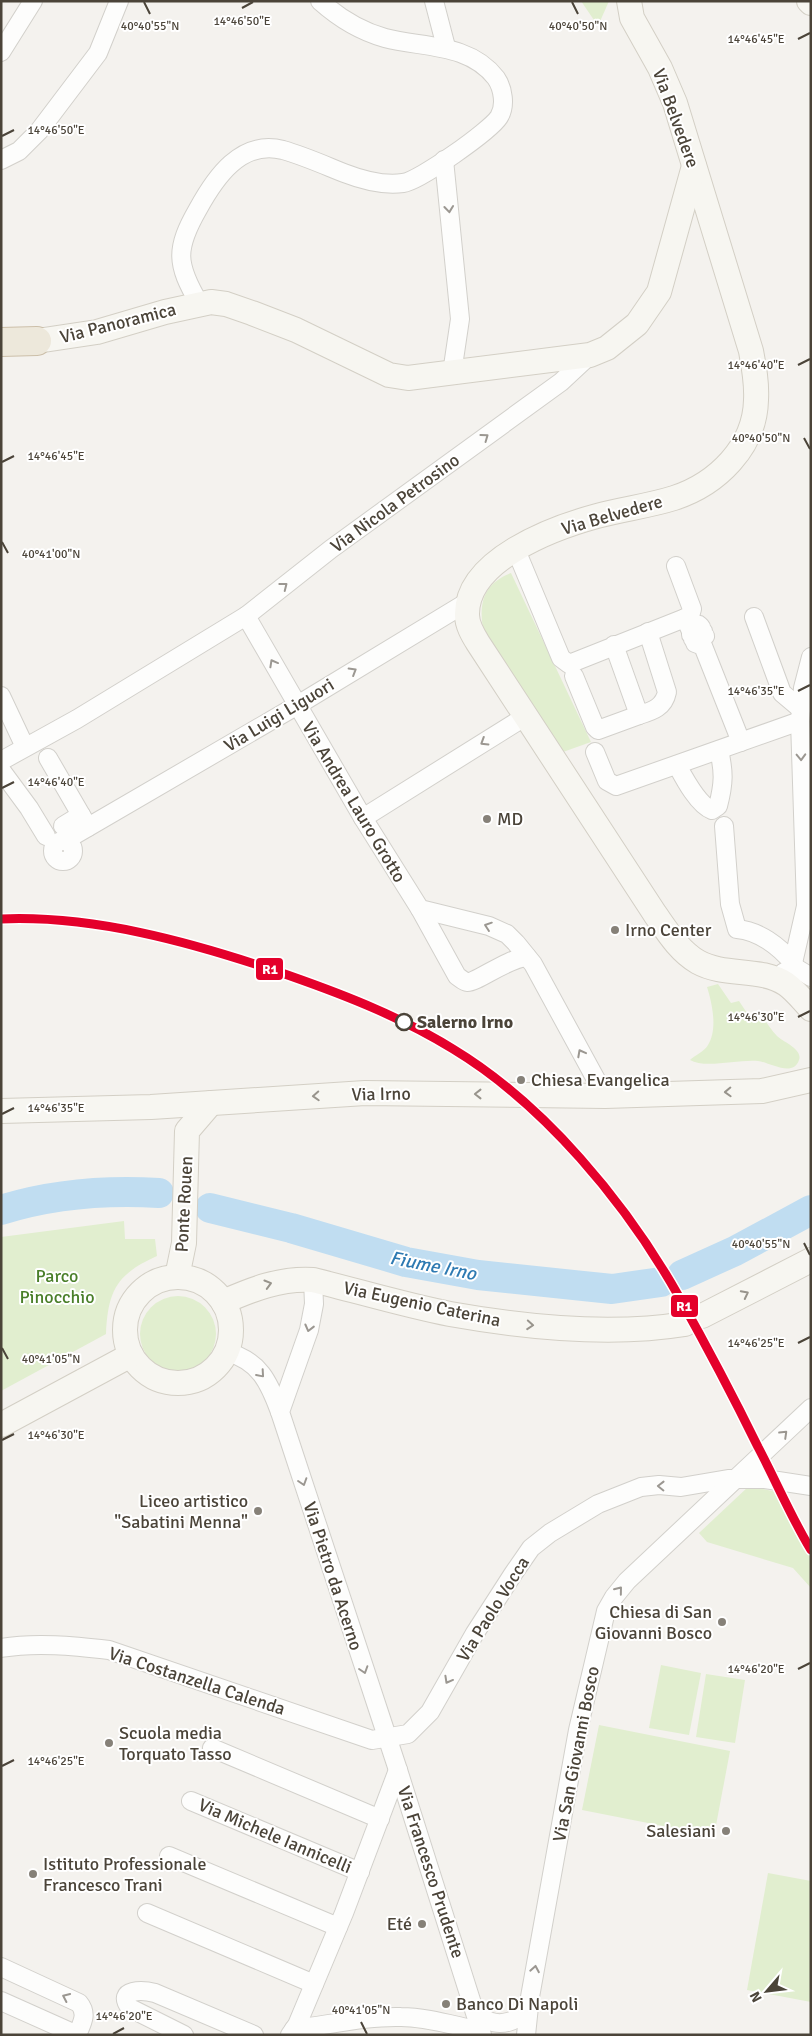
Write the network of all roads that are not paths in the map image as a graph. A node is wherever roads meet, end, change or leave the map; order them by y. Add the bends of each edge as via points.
1 (33, 1) edge
2 (119, 1) edge
3 (320, 1) edge
4 (434, 1) edge
5 (629, 1) edge
6 (446, 47) junction
7 (1, 52) edge
8 (1, 160) edge
9 (444, 160) junction
10 (694, 166) junction
11 (199, 304) junction
12 (1, 342) edge
13 (37, 342) joint
14 (590, 354) junction
15 (452, 373) junction
16 (516, 550) junction
17 (676, 566) dead end
18 (469, 601) junction
19 (246, 616) junction
20 (754, 617) dead end
21 (685, 618) junction
22 (648, 632) junction
23 (614, 645) junction
24 (811, 657) edge
25 (574, 676) dead end
26 (1, 696) edge
27 (296, 706) junction
28 (643, 714) junction
29 (800, 715) junction
30 (526, 716) junction
31 (741, 742) junction
32 (25, 747) junction
33 (719, 750) junction
34 (595, 752) dead end
35 (48, 758) dead end
36 (1, 761) edge
37 (677, 765) junction
38 (1, 770) edge
39 (363, 818) junction
40 (85, 821) junction
41 (724, 826) dead end
42 (68, 835) dead end
43 (46, 836) dead end
44 (420, 909) junction
45 (811, 932) edge
46 (527, 957) junction
47 (791, 974) edge
48 (811, 1009) edge
49 (811, 1071) edge
50 (811, 1080) edge
51 (762, 1091) junction
52 (604, 1096) junction
53 (211, 1103) junction
54 (151, 1107) junction
55 (1, 1111) edge
56 (187, 1131) junction
57 (811, 1260) edge
58 (177, 1277) junction
59 (313, 1280) junction
60 (223, 1302) junction
61 (226, 1352) junction
62 (131, 1355) junction
63 (811, 1408) edge
64 (280, 1412) junction
65 (1, 1424) edge
66 (757, 1460) junction
67 (737, 1479) junction
68 (765, 1479) junction
69 (710, 1484) junction
70 (811, 1486) edge
71 (700, 1513) junction
72 (1, 1648) edge
73 (387, 1739) junction
74 (212, 1748) dead end
75 (398, 1770) junction
76 (191, 1801) dead end
77 (380, 1819) junction
78 (169, 1856) dead end
79 (360, 1872) junction
80 (147, 1913) dead end
81 (338, 1927) junction
82 (1, 1967) edge
83 (314, 1984) junction
84 (530, 1998) junction
85 (1, 2001) edge
86 (473, 2006) junction
87 (292, 2032) edge
88 (481, 2033) edge
89 (77, 2035) edge
90 (184, 2035) edge
91 (254, 2035) edge
92 (526, 2035) edge

1 - 7 street
2 - 8 street via 98,53 20,151
3 - 6 street via 362,30 385,38
4 - 6 street
5 - 10 main road, Via Belvedere via 632,18 675,103
6 - 9 street via 474,59 496,78 502,89 503,105 499,118
9 - 11 street via 404,183 380,183 282,150 265,148 248,152 213,182 184,236 180,250 182,264 187,283
9 -> 15 street via 460,319
10 - 14 main road, Via Nicola Petrosino via 658,292 637,324 607,348
10 - 16 main road, Via Belvedere via 751,351 756,401 746,441 717,476 699,487 656,503 596,516
11 - 13 main road, Via Panoramica via 97,332
11 - 15 main road, Via Panoramica via 226,304 252,313 296,330 389,375 408,378
12 - 13 highway
14 - 15 main road, Via Panoramica
19 -> 14 street, Via Nicola Petrosino via 331,549 561,382
16 - 18 main road, Via Belvedere via 486,571
16 - 23 street via 564,662 572,664
17 - 21 street via 692,609 690,616
27 -> 18 street, Via Luigi Liguori
18 - 30 main road, Via Belvedere via 469,626
27 -> 19 street, Via Andrea Lauro Grotto
19 - 32 street, Via Nicola Petrosino
20 - 29 street via 782,693
21 - 22 street
21 - 31 street via 690,629 701,626 691,634 703,631 693,638 705,636 695,642 696,645 703,646
22 - 23 street
22 - 28 street via 667,692 661,706
23 - 28 street
24 - 29 street
25 - 28 street via 598,730
26 - 32 street
27 - 39 street, Via Andrea Lauro Grotto
27 - 40 street, Via Luigi Liguori
29 - 31 street
29 -> 47 street via 806,906
30 -> 39 street
30 - 47 main road, Via Belvedere via 654,914 684,952 711,968
31 - 33 street
32 - 36 street, Via Nicola Petrosino
33 - 37 street
33 - 37 street via 724,769 723,784 718,806 712,810 693,791
34 - 37 street via 607,781 616,786
35 - 40 street
38 - 43 street
39 - 44 street, Via Andrea Lauro Grotto
40 - 42 street, Via Luigi Liguori
41 - 47 street via 730,904 737,929 751,930 782,950
46 -> 44 street via 507,934
44 - 46 street, Via Andrea Lauro Grotto via 457,976 466,982 472,982 518,957
45 - 47 street
52 -> 46 street
47 - 48 main road
49 - 51 main road, Via Irno via 788,1077
50 - 51 main road, Via Irno
51 -> 52 main road, Via Irno
52 -> 53 main road, Via Irno via 365,1093
53 - 54 main road, Via Irno
53 - 56 main road, Ponte Rouen
54 - 55 main road, Via Irno
54 - 56 main road, Ponte Rouen via 171,1114
56 - 58 main road, Ponte Rouen via 184,1243
59 -> 57 main road, Via Eugenio Caterina via 448,1313 504,1323 636,1329 694,1320
58 - 60 main road via 198,1281
58 - 62 main road via 162,1279 136,1296 128,1310 125,1325
60 -> 59 main road, Via Eugenio Caterina via 270,1283
59 -> 64 street via 314,1304 309,1330
60 - 61 main road via 231,1327
61 - 62 main road via 206,1375 176,1383 150,1375
61 -> 64 street, Via Pietro da Acerno via 240,1355 262,1374 272,1388
62 - 65 main road
66 -> 63 street, Via San Giovanni Bosco
64 -> 73 street, Via Pietro da Acerno
66 - 67 street, Via San Giovanni Bosco
66 - 68 street via 757,1474
67 - 68 street, Via Paolo Vocca
67 - 69 street, Via Paolo Vocca
67 - 71 street, Via San Giovanni Bosco
68 - 70 street, Via Paolo Vocca
69 - 71 street via 709,1502
69 -> 73 street, Via Paolo Vocca via 641,1487 598,1504 531,1548 475,1633 430,1712 408,1734
84 -> 71 street, Via San Giovanni Bosco via 578,1730 606,1610 627,1581
72 - 73 street, Via Costanzella Calenda via 79,1646 109,1650 372,1740
73 - 75 street, Via Francesco Prudente
74 - 77 street
75 - 77 street, Via Michele Iannicelli
75 - 86 street, Via Francesco Prudente
76 - 79 street, Via Michele Iannicelli
77 - 79 street, Via Michele Iannicelli
78 - 81 street
79 - 81 street, Via Michele Iannicelli
80 - 83 street
81 - 83 street, Via Michele Iannicelli
89 -> 82 street via 84,2016 79,2003
83 - 87 street, Via Michele Iannicelli
84 - 86 street via 522,2015 508,2022 480,2016
84 - 92 street, Via San Giovanni Bosco
85 - 89 street
86 - 88 street, Via Francesco Prudente
87 - 88 street via 381,2017 403,2017
90 - 91 street via 130,2008 126,2003 128,1994 139,1990 150,1992

